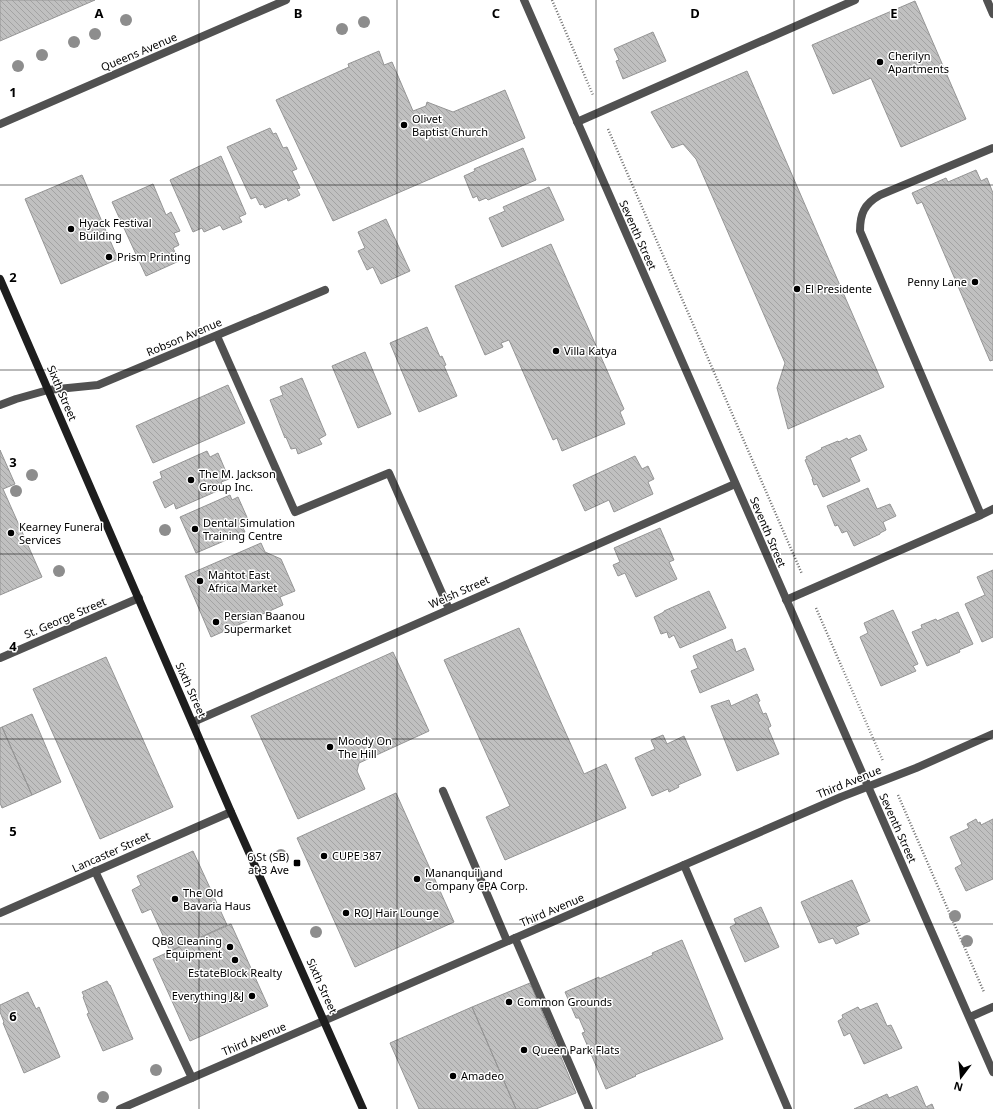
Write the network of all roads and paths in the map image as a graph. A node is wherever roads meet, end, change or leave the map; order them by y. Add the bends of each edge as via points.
1 (286, 0) edge
2 (524, 0) edge
3 (552, 0) edge
4 (856, 0) edge
5 (987, 0) edge
6 (993, 14) edge
7 (600, 112) junction
8 (577, 122) junction
9 (0, 124) edge
10 (993, 148) edge
11 (0, 279) edge
12 (325, 290) dead end
13 (217, 336) junction
14 (48, 390) junction
15 (0, 405) edge
16 (735, 484) junction
17 (993, 509) edge
18 (981, 515) junction
19 (809, 590) junction
20 (138, 598) junction
21 (786, 600) junction
22 (449, 609) junction
23 (0, 658) edge
24 (193, 722) junction
25 (993, 734) edge
26 (877, 746) dead end
27 (868, 786) junction
28 (443, 791) dead end
29 (904, 810) dead end
30 (232, 812) junction
31 (684, 865) junction
32 (95, 871) junction
33 (0, 913) edge
34 (515, 938) junction
35 (507, 941) junction
36 (992, 1008) edge
37 (970, 1017) junction
38 (325, 1021) junction
39 (993, 1072) edge
40 (192, 1078) junction
41 (120, 1109) edge
42 (363, 1109) edge
43 (589, 1109) edge
44 (788, 1109) edge

1 - 9 street, Queens Avenue
2 - 8 street, Seventh Street
3 - 7 path
4 - 7 street
5 - 6 street
7 - 8 street
7 - 19 path
8 - 16 street, Seventh Street
10 - 18 street via 871,200 864,208 860,222 860,232
11 - 14 street, Sixth Street
12 - 13 street, Robson Avenue
13 - 14 street, Robson Avenue via 98,385
13 - 22 street via 295,512 389,473
14 - 15 street, Robson Avenue
14 - 20 street, Sixth Street
16 - 21 street, Seventh Street
16 - 22 street, Welsh Street
17 - 18 street
18 - 19 street
19 - 21 street
19 - 26 path
20 - 23 street, St. George Street
20 - 24 street, Sixth Street
21 - 27 street, Seventh Street
22 - 24 street, Welsh Street
24 - 30 street, Sixth Street
25 - 27 street, Third Avenue
27 - 31 street, Third Avenue
27 - 37 street, Seventh Street
28 - 35 street
29 - 36 path
30 - 32 street, Lancaster Street
30 - 38 street, Sixth Street
31 - 34 street, Third Avenue
31 - 44 street
32 - 33 street, Lancaster Street
32 - 40 street
34 - 35 street, Third Avenue
34 - 43 street
35 - 38 street, Third Avenue
36 - 37 street
37 - 39 street, Seventh Street
38 - 40 street, Third Avenue
38 - 42 street, Sixth Street
40 - 41 street, Third Avenue

